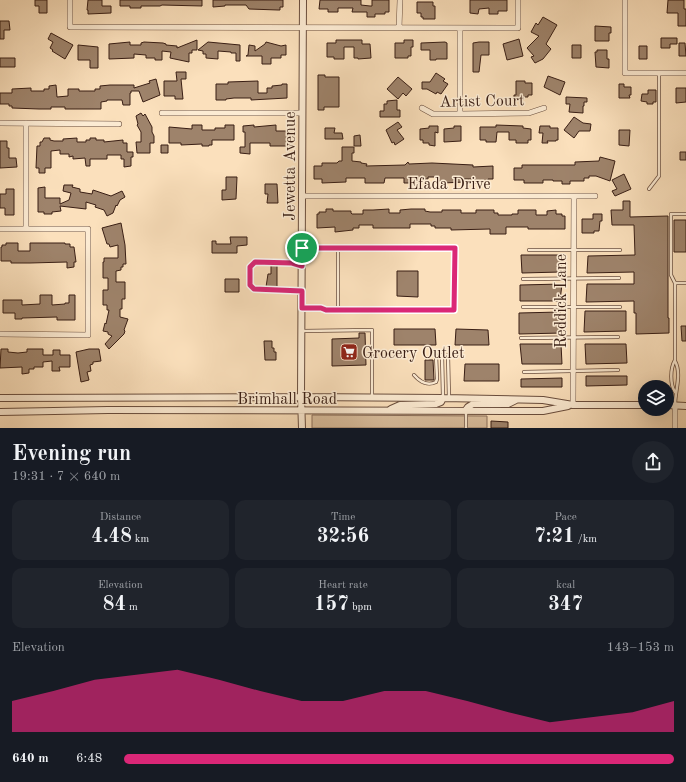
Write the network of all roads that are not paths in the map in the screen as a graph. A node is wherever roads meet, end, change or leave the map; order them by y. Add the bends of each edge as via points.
1 (70, 0) edge
2 (303, 0) edge
3 (400, 0) edge
4 (518, 0) edge
5 (625, 0) edge
6 (303, 27) junction
7 (400, 28) junction
8 (460, 28) junction
9 (659, 73) junction
10 (686, 73) edge
11 (422, 108) dead end
12 (544, 108) dead end
13 (162, 113) dead end
14 (302, 113) junction
15 (460, 114) junction
16 (26, 123) junction
17 (0, 124) edge
18 (119, 124) dead end
19 (649, 189) dead end
20 (302, 196) junction
21 (574, 196) junction
22 (595, 196) dead end
23 (686, 214) edge
24 (0, 229) edge
25 (26, 229) junction
26 (302, 248) junction
27 (338, 248) junction
28 (529, 250) dead end
29 (573, 250) junction
30 (620, 250) dead end
31 (302, 266) junction
32 (573, 278) junction
33 (619, 278) dead end
34 (522, 279) dead end
35 (676, 283) junction
36 (686, 283) edge
37 (302, 291) junction
38 (523, 307) dead end
39 (573, 307) junction
40 (620, 307) dead end
41 (302, 308) junction
42 (338, 310) junction
43 (301, 331) junction
44 (0, 334) edge
45 (618, 337) dead end
46 (521, 338) dead end
47 (573, 338) junction
48 (436, 355) dead end
49 (442, 355) dead end
50 (448, 355) dead end
51 (674, 360) junction
52 (618, 370) dead end
53 (573, 371) junction
54 (524, 372) dead end
55 (414, 375) dead end
56 (672, 375) junction
57 (678, 375) junction
58 (675, 392) junction
59 (301, 397) junction
60 (0, 398) edge
61 (372, 398) junction
62 (446, 398) junction
63 (517, 400) junction
64 (573, 405) junction
65 (638, 405) edge
66 (675, 406) junction
67 (686, 406) edge
68 (387, 410) junction
69 (466, 410) junction
70 (302, 411) junction
71 (0, 412) edge
72 (302, 428) edge
73 (466, 428) edge
74 (675, 428) edge

1 - 6 street via 70,27
2 - 6 street, Jewetta Avenue
3 - 7 street
4 - 8 street via 518,28
5 - 9 street via 625,73
6 - 7 street
6 - 14 street, Jewetta Avenue
7 - 8 street
8 - 15 street
9 - 10 street
9 - 19 lane via 659,176
11 - 15 street, Artist Court via 433,114
12 - 15 street, Artist Court via 529,113
13 - 14 street
14 - 20 street, Jewetta Avenue
16 - 17 street
16 - 18 street
16 - 25 street
20 - 21 street, Efada Drive
20 - 26 street, Jewetta Avenue
21 - 22 street, Efada Drive
21 - 29 street, Reddick Lane
23 - 35 lane via 671,214 671,275
24 - 25 street
25 - 44 street via 88,229 88,335
26 - 27 lane
26 - 31 street, Jewetta Avenue
27 - 42 lane
27 - 42 lane via 455,248 454,310
28 - 29 lane
29 - 30 lane
29 - 32 street, Reddick Lane
31 - 37 street, Jewetta Avenue
31 - 37 lane via 292,263 255,262 250,267 250,285 254,289
32 - 33 lane
32 - 34 lane
32 - 39 street, Reddick Lane
35 - 36 lane
35 - 51 lane
37 - 41 street, Jewetta Avenue
38 - 39 lane
39 - 40 lane
39 - 47 street, Reddick Lane
41 - 42 lane
41 - 43 street, Jewetta Avenue
43 - 59 street, Jewetta Avenue
43 - 61 lane via 372,330
45 - 47 lane
46 - 47 lane
47 - 53 street, Reddick Lane
48 - 55 lane via 436,382 425,384
49 - 62 lane
50 - 62 lane
51 - 56 lane
51 - 57 lane
52 - 53 lane
53 - 54 lane
53 - 64 street, Reddick Lane
56 - 57 lane
56 - 58 lane
57 - 58 lane
58 - 66 lane
59 - 60 street, Brimhall Road
59 - 61 street, Brimhall Road
59 - 70 street, Jewetta Avenue
61 - 62 street, Brimhall Road
62 - 63 street, Brimhall Road
62 - 68 street via 436,404 400,405
63 - 64 street, Brimhall Road via 543,400
63 - 69 street via 508,404 473,404
64 - 65 street, Brimhall Road
64 - 69 street, Brimhall Road via 543,411
66 - 67 street
66 - 74 street
68 - 69 street, Brimhall Road
68 - 70 street, Brimhall Road
69 - 73 lane
70 - 71 street, Brimhall Road
70 - 72 street, Jewetta Avenue

